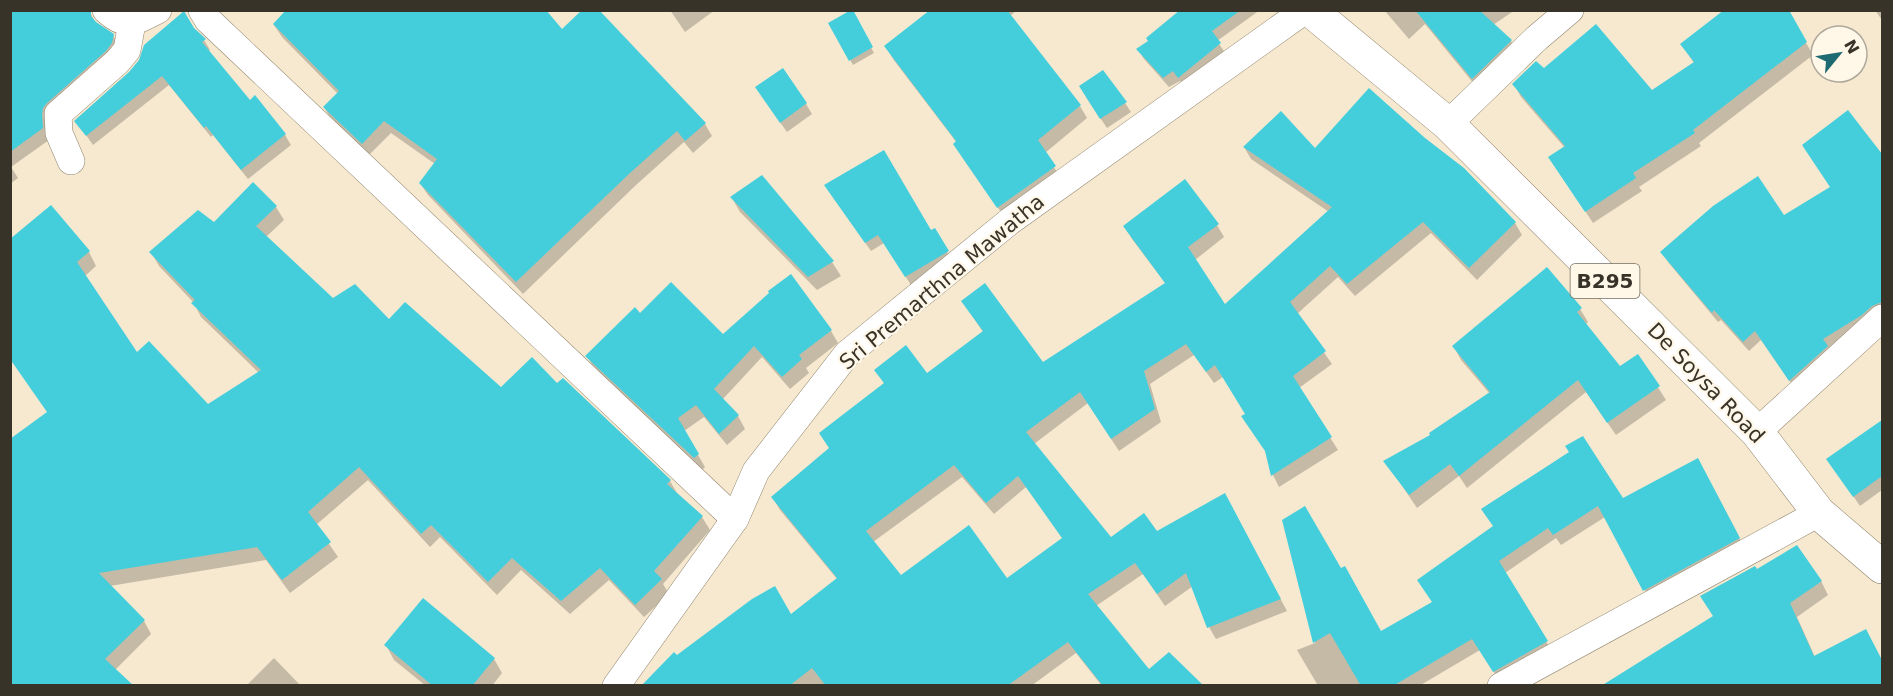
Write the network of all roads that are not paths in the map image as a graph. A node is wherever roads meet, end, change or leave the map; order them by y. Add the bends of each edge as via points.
1 (106, 10) edge
2 (158, 10) edge
3 (202, 10) edge
4 (1305, 10) edge
5 (1310, 10) edge
6 (1570, 10) edge
7 (132, 23) junction
8 (1448, 124) junction
9 (71, 161) dead end
10 (1882, 318) edge
11 (1757, 432) junction
12 (1819, 513) junction
13 (735, 519) junction
14 (1882, 567) edge
15 (616, 686) edge
16 (1501, 686) edge

1 - 7 street via 116,20
2 - 7 street
3 - 13 street via 208,20
4 - 13 street, Sri Premarthna Mawatha via 1010,221 847,354 756,471
5 - 8 main road, De Soysa Road / B295
6 - 8 street
7 - 9 street via 127,50 58,114 59,133
8 - 11 main road, De Soysa Road / B295
10 - 11 street
11 - 12 main road, De Soysa Road / B295
12 - 14 main road, De Soysa Road / B295
12 - 16 street
13 - 15 street, Sri Premarthna Mawatha

